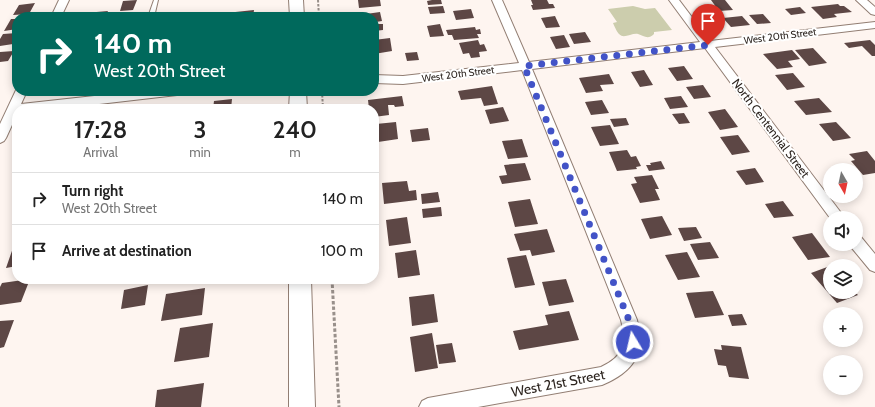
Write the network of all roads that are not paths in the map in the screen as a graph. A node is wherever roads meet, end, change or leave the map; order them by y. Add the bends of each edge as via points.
1 (64, 0) edge
2 (156, 0) edge
3 (296, 0) edge
4 (497, 0) edge
5 (674, 0) edge
6 (861, 0) edge
7 (58, 12) edge
8 (152, 12) edge
9 (297, 12) edge
10 (875, 12) edge
11 (875, 25) edge
12 (708, 45) junction
13 (524, 66) junction
14 (379, 79) edge
15 (115, 96) edge
16 (54, 104) edge
17 (12, 110) edge
18 (0, 111) edge
19 (12, 116) edge
20 (0, 138) edge
21 (833, 211) edge
22 (863, 250) edge
23 (875, 265) edge
24 (300, 284) edge
25 (302, 407) edge
26 (428, 407) edge

1 - 7 street
2 - 8 lane
3 - 9 main road
4 - 13 street
5 - 12 street, North Centennial Street
6 - 10 street
11 - 12 street, West 20th Street
12 - 13 street, West 20th Street
12 - 21 street, North Centennial Street
13 - 14 street, West 20th Street via 403,80
13 - 26 street, West 21st Street via 629,320 633,335 631,350 623,364 602,376
15 - 16 street
17 - 18 street
19 - 20 street
22 - 23 street
24 - 25 main road

